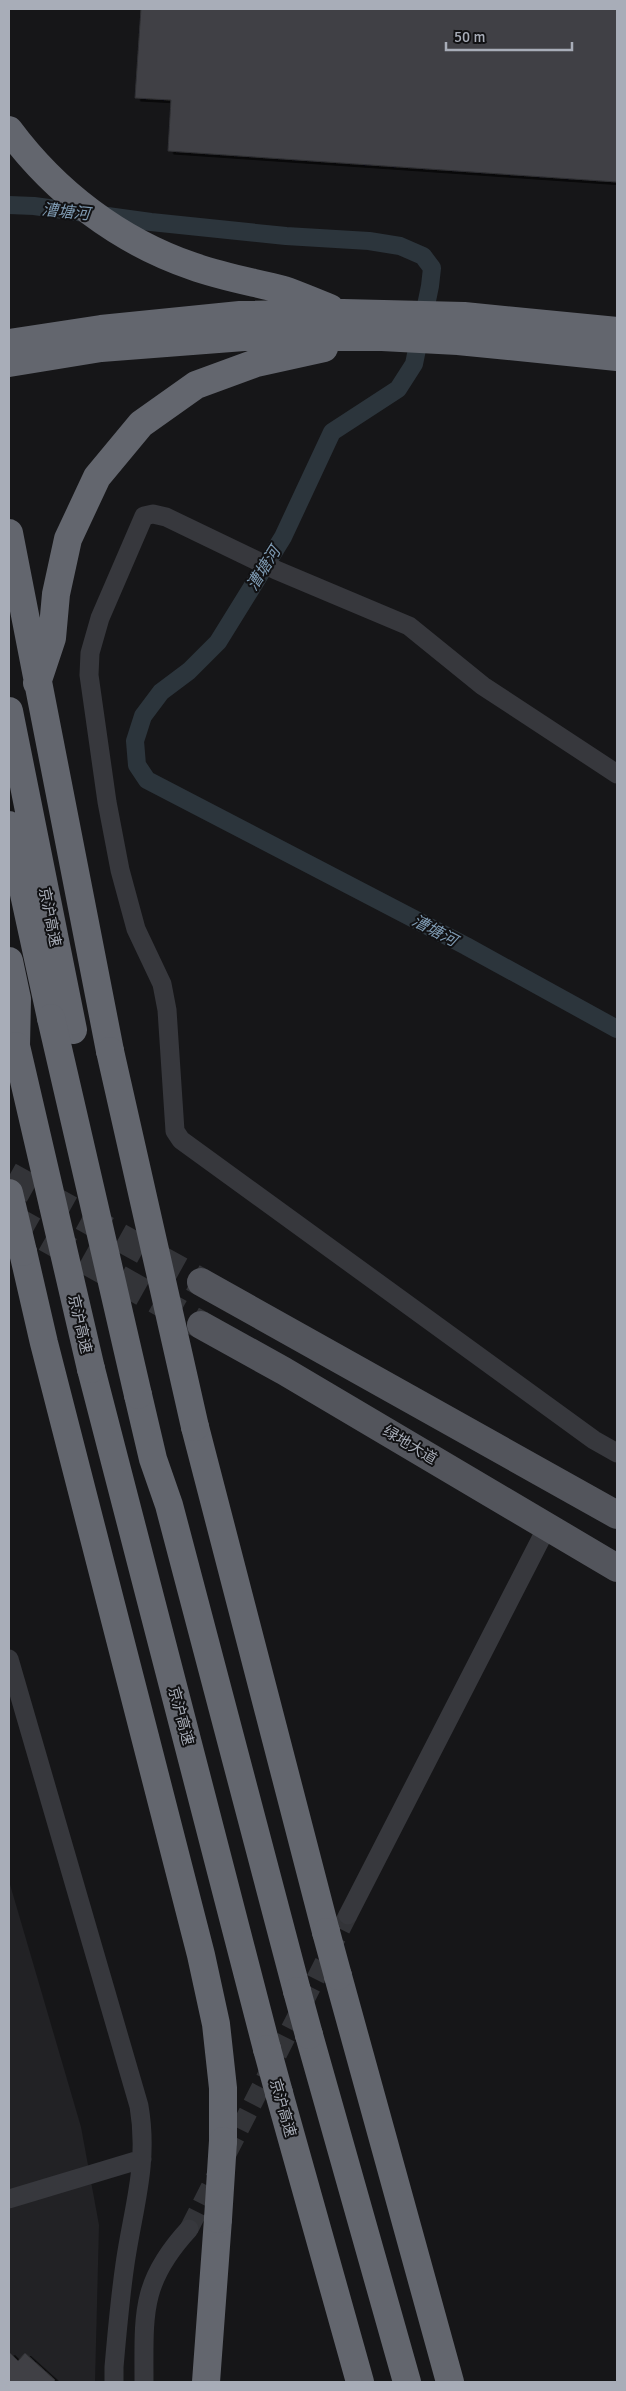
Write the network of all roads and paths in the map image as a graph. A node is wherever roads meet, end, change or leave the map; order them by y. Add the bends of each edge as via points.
1 (9, 130) edge
2 (343, 313) junction
3 (384, 325) junction
4 (461, 328) junction
5 (617, 331) edge
6 (9, 343) edge
7 (617, 357) edge
8 (9, 363) edge
9 (9, 533) edge
10 (37, 683) junction
11 (9, 711) edge
12 (617, 774) edge
13 (9, 825) edge
14 (9, 961) edge
15 (62, 1024) junction
16 (12, 1036) edge
17 (9, 1193) edge
18 (9, 1214) edge
19 (23, 1252) junction
20 (201, 1282) tunnel mouth
21 (202, 1325) tunnel mouth
22 (617, 1453) edge
23 (617, 1515) edge
24 (546, 1527) junction
25 (617, 1568) edge
26 (9, 1658) edge
27 (348, 1916) tunnel mouth
28 (142, 2159) junction
29 (9, 2199) edge
30 (189, 2229) tunnel mouth
31 (351, 2351) junction
32 (114, 2382) edge
33 (144, 2382) edge
34 (206, 2382) edge
35 (342, 2382) edge
36 (360, 2382) edge
37 (407, 2382) edge
38 (450, 2382) edge

1 - 2 highway via 26,154 59,187 97,218 142,245 190,266 284,290
2 - 3 highway
2 - 6 highway via 240,315 101,329
3 - 4 highway
3 - 8 highway via 100,348
3 - 10 highway via 256,362 196,385 141,424 97,476 68,539 56,594 52,638
4 - 5 highway
4 - 7 highway
9 - 10 highway
10 - 38 highway, bridge via 110,1051 195,1427 326,1932
11 - 15 highway, 京沪高速
12 - 22 street via 483,686 409,626 154,514 144,516 100,618 90,652 92,702 120,870 136,929 162,984 175,1131 181,1140 594,1440
13 - 15 highway, 京沪高速
14 - 16 highway, 京沪高速 via 17,999
15 - 37 highway, 京沪高速, bridge via 147,1400 153,1459 169,1505 309,2035
16 - 31 highway, 京沪高速, bridge via 91,1368 267,2049
17 - 19 highway, bridge
18 - 19 highway, bridge
19 - 34 highway, bridge via 216,2024 223,2088 223,2140
20 - 23 main road
21 - 24 main road, 绿地大道
24 - 25 main road, 绿地大道
24 - 27 street
26 - 28 street via 139,2106 144,2134
28 - 29 street
28 - 32 street via 125,2263
30 - 33 street via 165,2256 150,2289 144,2326
31 - 35 highway
31 - 36 highway, 京沪高速

